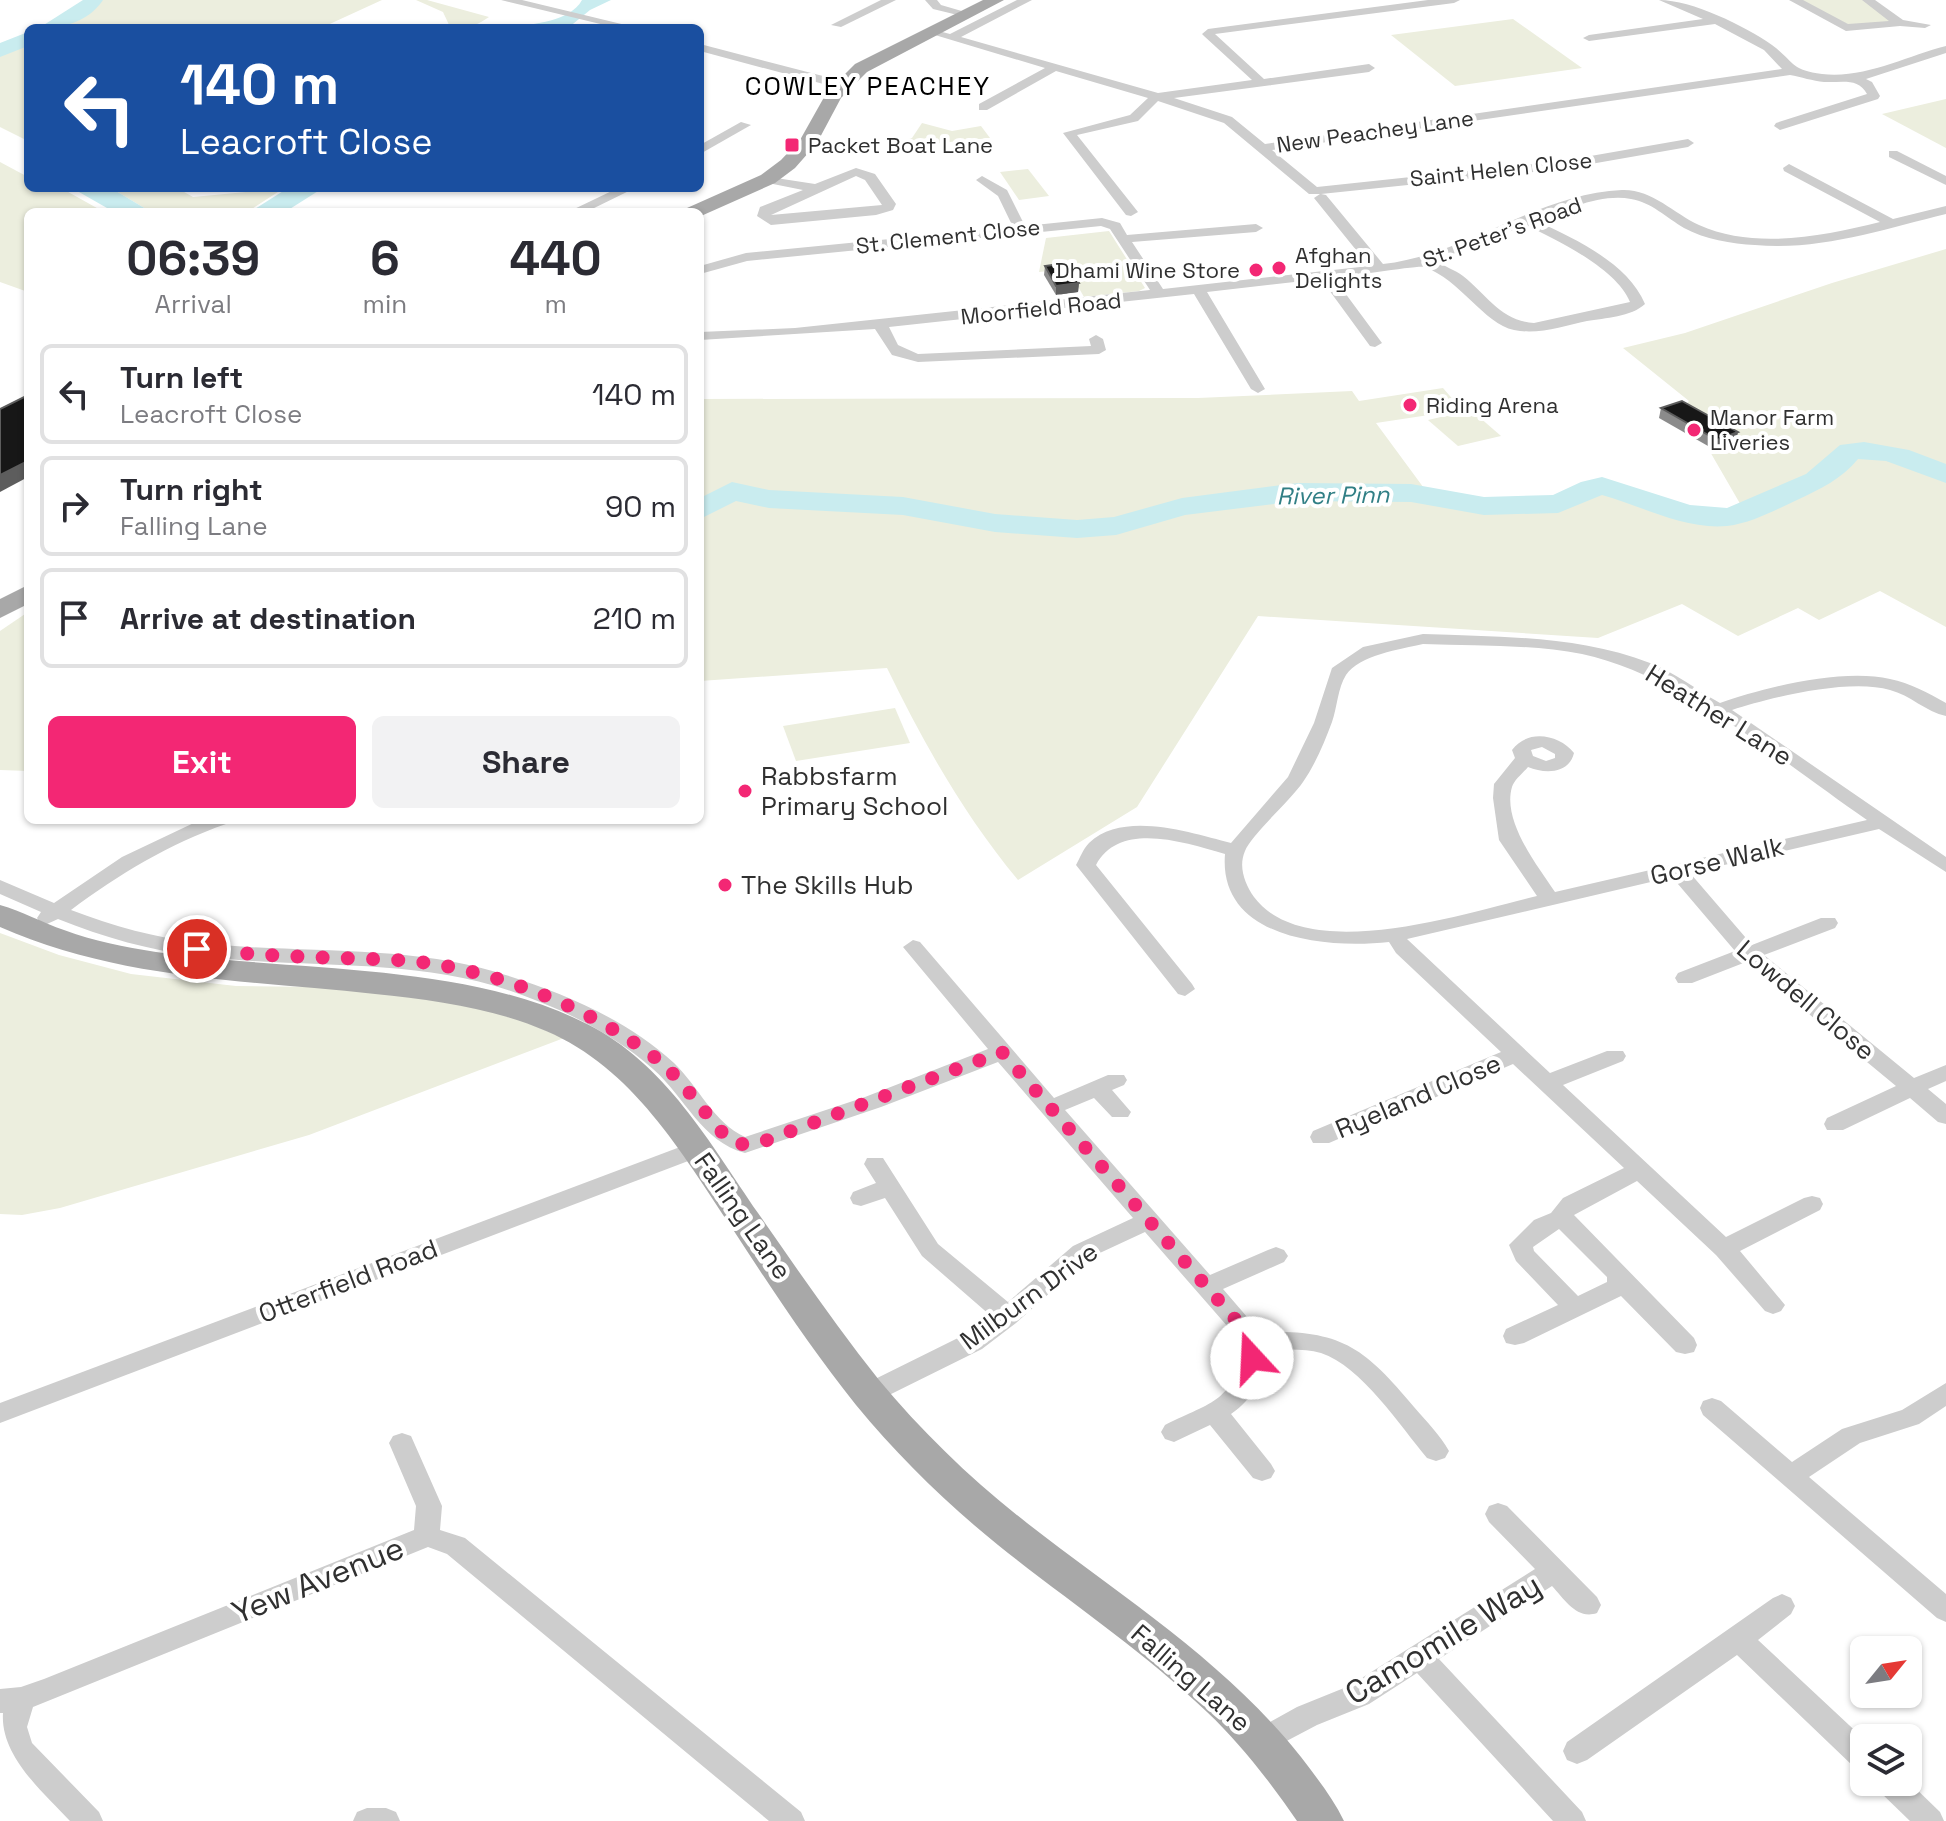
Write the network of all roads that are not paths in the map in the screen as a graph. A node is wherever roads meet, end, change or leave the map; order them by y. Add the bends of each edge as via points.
1 (507, 0) edge
2 (890, 0) edge
3 (931, 0) edge
4 (996, 0) edge
5 (1026, 0) edge
6 (1454, 0) edge
7 (1698, 0) edge
8 (1795, 0) edge
9 (1868, 0) edge
10 (1669, 2) edge
11 (966, 14) junction
12 (1714, 21) junction
13 (1900, 23) junction
14 (617, 24) edge
15 (837, 25) dead end
16 (1925, 25) dead end
17 (931, 32) junction
18 (952, 37) junction
19 (1589, 38) dead end
20 (704, 48) edge
21 (1946, 49) edge
22 (1057, 66) junction
23 (1369, 68) dead end
24 (1790, 71) junction
25 (1856, 78) junction
26 (1262, 83) junction
27 (842, 85) junction
28 (1158, 97) junction
29 (983, 107) dead end
30 (745, 125) dead end
31 (1780, 126) dead end
32 (1688, 143) dead end
33 (704, 148) edge
34 (1262, 148) junction
35 (1893, 154) dead end
36 (1789, 168) dead end
37 (768, 179) junction
38 (982, 180) dead end
39 (1946, 181) edge
40 (814, 188) junction
41 (620, 192) edge
42 (1317, 195) junction
43 (584, 208) edge
44 (703, 208) edge
45 (1946, 210) edge
46 (1131, 212) dead end
47 (1527, 221) junction
48 (1889, 222) junction
49 (1256, 228) dead end
50 (1020, 229) junction
51 (1125, 239) junction
52 (1423, 261) junction
53 (704, 269) edge
54 (1380, 270) junction
55 (1326, 277) junction
56 (1199, 291) junction
57 (1160, 295) junction
58 (880, 324) junction
59 (704, 336) edge
60 (1375, 343) dead end
61 (1099, 350) dead end
62 (1258, 389) dead end
63 (24, 595) edge
64 (0, 610) edge
65 (1718, 709) junction
66 (1946, 711) edge
67 (1525, 759) dead end
68 (1884, 822) junction
69 (206, 824) edge
70 (1235, 850) junction
71 (1946, 866) edge
72 (1678, 871) junction
73 (0, 886) edge
74 (1549, 898) junction
75 (29, 919) edge
76 (1828, 923) dead end
77 (1394, 935) junction
78 (913, 947) dead end
79 (1749, 954) junction
80 (1685, 978) dead end
81 (1185, 989) dead end
82 (1002, 1052) junction
83 (1516, 1054) junction
84 (1615, 1056) dead end
85 (1946, 1072) edge
86 (1547, 1083) junction
87 (1911, 1087) junction
88 (1050, 1108) junction
89 (1120, 1112) dead end
90 (1946, 1116) edge
91 (1835, 1124) dead end
92 (1321, 1137) dead end
93 (712, 1144) junction
94 (875, 1164) dead end
95 (1640, 1170) junction
96 (890, 1187) junction
97 (861, 1198) dead end
98 (1812, 1204) dead end
99 (1562, 1218) junction
100 (1148, 1221) junction
101 (1724, 1249) junction
102 (1276, 1256) dead end
103 (1620, 1280) junction
104 (1207, 1286) junction
105 (1773, 1305) dead end
106 (1575, 1308) junction
107 (1008, 1316) junction
108 (1515, 1336) dead end
109 (1254, 1341) junction
110 (1685, 1345) dead end
111 (1946, 1393) edge
112 (868, 1394) junction
113 (1712, 1408) dead end
114 (1214, 1412) junction
115 (0, 1413) edge
116 (1174, 1432) dead end
117 (402, 1443) dead end
118 (1436, 1451) dead end
119 (1262, 1471) dead end
120 (1792, 1475) junction
121 (1498, 1514) dead end
122 (427, 1536) junction
123 (1554, 1571) junction
124 (1588, 1605) dead end
125 (1782, 1606) dead end
126 (1946, 1610) edge
127 (1739, 1639) junction
128 (1420, 1657) junction
129 (10, 1700) edge
130 (1262, 1741) junction
131 (1850, 1745) edge
132 (1577, 1751) dead end
133 (1904, 1796) edge
134 (89, 1821) edge
135 (367, 1821) edge
136 (386, 1821) edge
137 (791, 1821) edge
138 (1322, 1821) edge
139 (1572, 1821) edge
140 (1930, 1821) edge

1 - 14 street
2 - 15 street
3 - 11 street via 937,7
4 - 11 main road
5 - 18 street
6 - 26 street via 1208,34
7 - 10 street
8 - 13 street via 1846,28
9 - 13 street
10 - 12 street
11 - 17 main road
12 - 19 street
12 - 24 street via 1770,50
13 - 16 street
17 - 18 street, New Peachey Lane
17 - 27 main road via 861,68
18 - 22 street, New Peachey Lane
20 - 27 street
21 - 25 street
22 - 28 street, New Peachey Lane
22 - 29 street
23 - 26 street
24 - 25 street
24 - 34 street, New Peachey Lane
25 - 31 street via 1874,96
26 - 28 street
27 - 37 main road via 808,143
28 - 34 street, New Peachey Lane via 1228,120
28 - 46 street via 1134,118 1069,134
30 - 33 street
32 - 42 street, Saint Helen Close via 1562,165
34 - 42 street
35 - 39 street
36 - 48 street
37 - 40 street
37 - 44 main road
38 - 50 street via 999,186 1017,213
40 - 40 street via 846,174 864,174 889,204 876,211 771,221 764,216 765,210
41 - 43 street
42 - 54 street
45 - 48 street, St. Peter's Road
47 - 48 street, St. Peter's Road via 1568,205 1622,194 1648,200 1695,228 1761,242 1802,242
47 - 52 street, St. Peter's Road
47 - 52 street via 1582,248 1630,290 1638,304 1534,327 1515,326 1456,277
49 - 51 street
50 - 51 street, St. Clement Close via 1106,222
50 - 53 street, St. Clement Close via 746,257
51 - 57 street
52 - 54 street, St. Peter's Road
54 - 55 street, Moorfield Road
55 - 56 street, Moorfield Road
55 - 60 street
56 - 57 street, Moorfield Road
56 - 62 street
57 - 58 street, Moorfield Road
58 - 59 street, Moorfield Road
58 - 61 street via 895,353 918,358
63 - 64 main road
65 - 66 street via 1839,683 1879,682 1910,690
65 - 68 street, Heather Lane
65 - 70 street, Heather Lane via 1654,671 1587,650 1518,641 1423,639 1390,644 1338,672 1323,723 1296,779
67 - 74 street via 1503,784 1509,840
68 - 71 street, Heather Lane
68 - 72 street, Gorse Walk
69 - 75 street via 178,833
70 - 77 street, Gorse Walk via 1233,875 1251,906 1270,922 1320,937
70 - 81 street via 1139,831 1105,842 1086,865
72 - 74 street, Gorse Walk
72 - 79 street, Lowdell Close
73 - 75 street, Falling Lane
74 - 77 street, Gorse Walk
75 - 93 main road, Falling Lane via 89,949 144,960 409,987 526,1012 592,1041 628,1066
76 - 79 street
77 - 83 street, Ryeland Close
78 - 82 street
79 - 80 street
79 - 87 street, Lowdell Close
82 - 88 street
82 - 93 street via 757,1143
83 - 86 street, Ryeland Close
83 - 92 street, Ryeland Close
84 - 86 street
85 - 87 street
86 - 95 street, Ryeland Close
87 - 90 street, Lowdell Close
87 - 91 street
88 - 89 street via 1107,1084
88 - 100 street
93 - 112 main road, Falling Lane
93 - 115 street, Otterfield Road
94 - 96 street
95 - 99 street via 1571,1204
95 - 101 street, Ryeland Close
96 - 97 street
96 - 107 street via 930,1250
98 - 101 street
99 - 103 street
99 - 106 street via 1542,1226 1521,1245 1524,1255
100 - 104 street
100 - 107 street, Milburn Drive via 1081,1252
101 - 105 street, Ryeland Close
102 - 104 street
103 - 106 street via 1616,1288
103 - 110 street
104 - 109 street
106 - 108 street
107 - 112 street, Milburn Drive via 973,1342
109 - 114 street via 1244,1390
109 - 118 street via 1312,1342 1344,1353
111 - 120 street via 1910,1417 1851,1436
112 - 130 main road, Falling Lane via 966,1495 1193,1673
113 - 120 street
114 - 116 street
114 - 119 street
117 - 122 street via 429,1506
120 - 126 street
121 - 123 street, Camomile Way
122 - 129 street, Yew Avenue
122 - 137 street, Yew Avenue via 456,1546
123 - 124 street
123 - 128 street, Camomile Way
125 - 127 street
127 - 131 street
127 - 132 street
128 - 130 street, Camomile Way via 1359,1695
128 - 139 street
129 - 134 street via 21,1750
130 - 138 main road, Falling Lane
133 - 140 street
135 - 136 street

